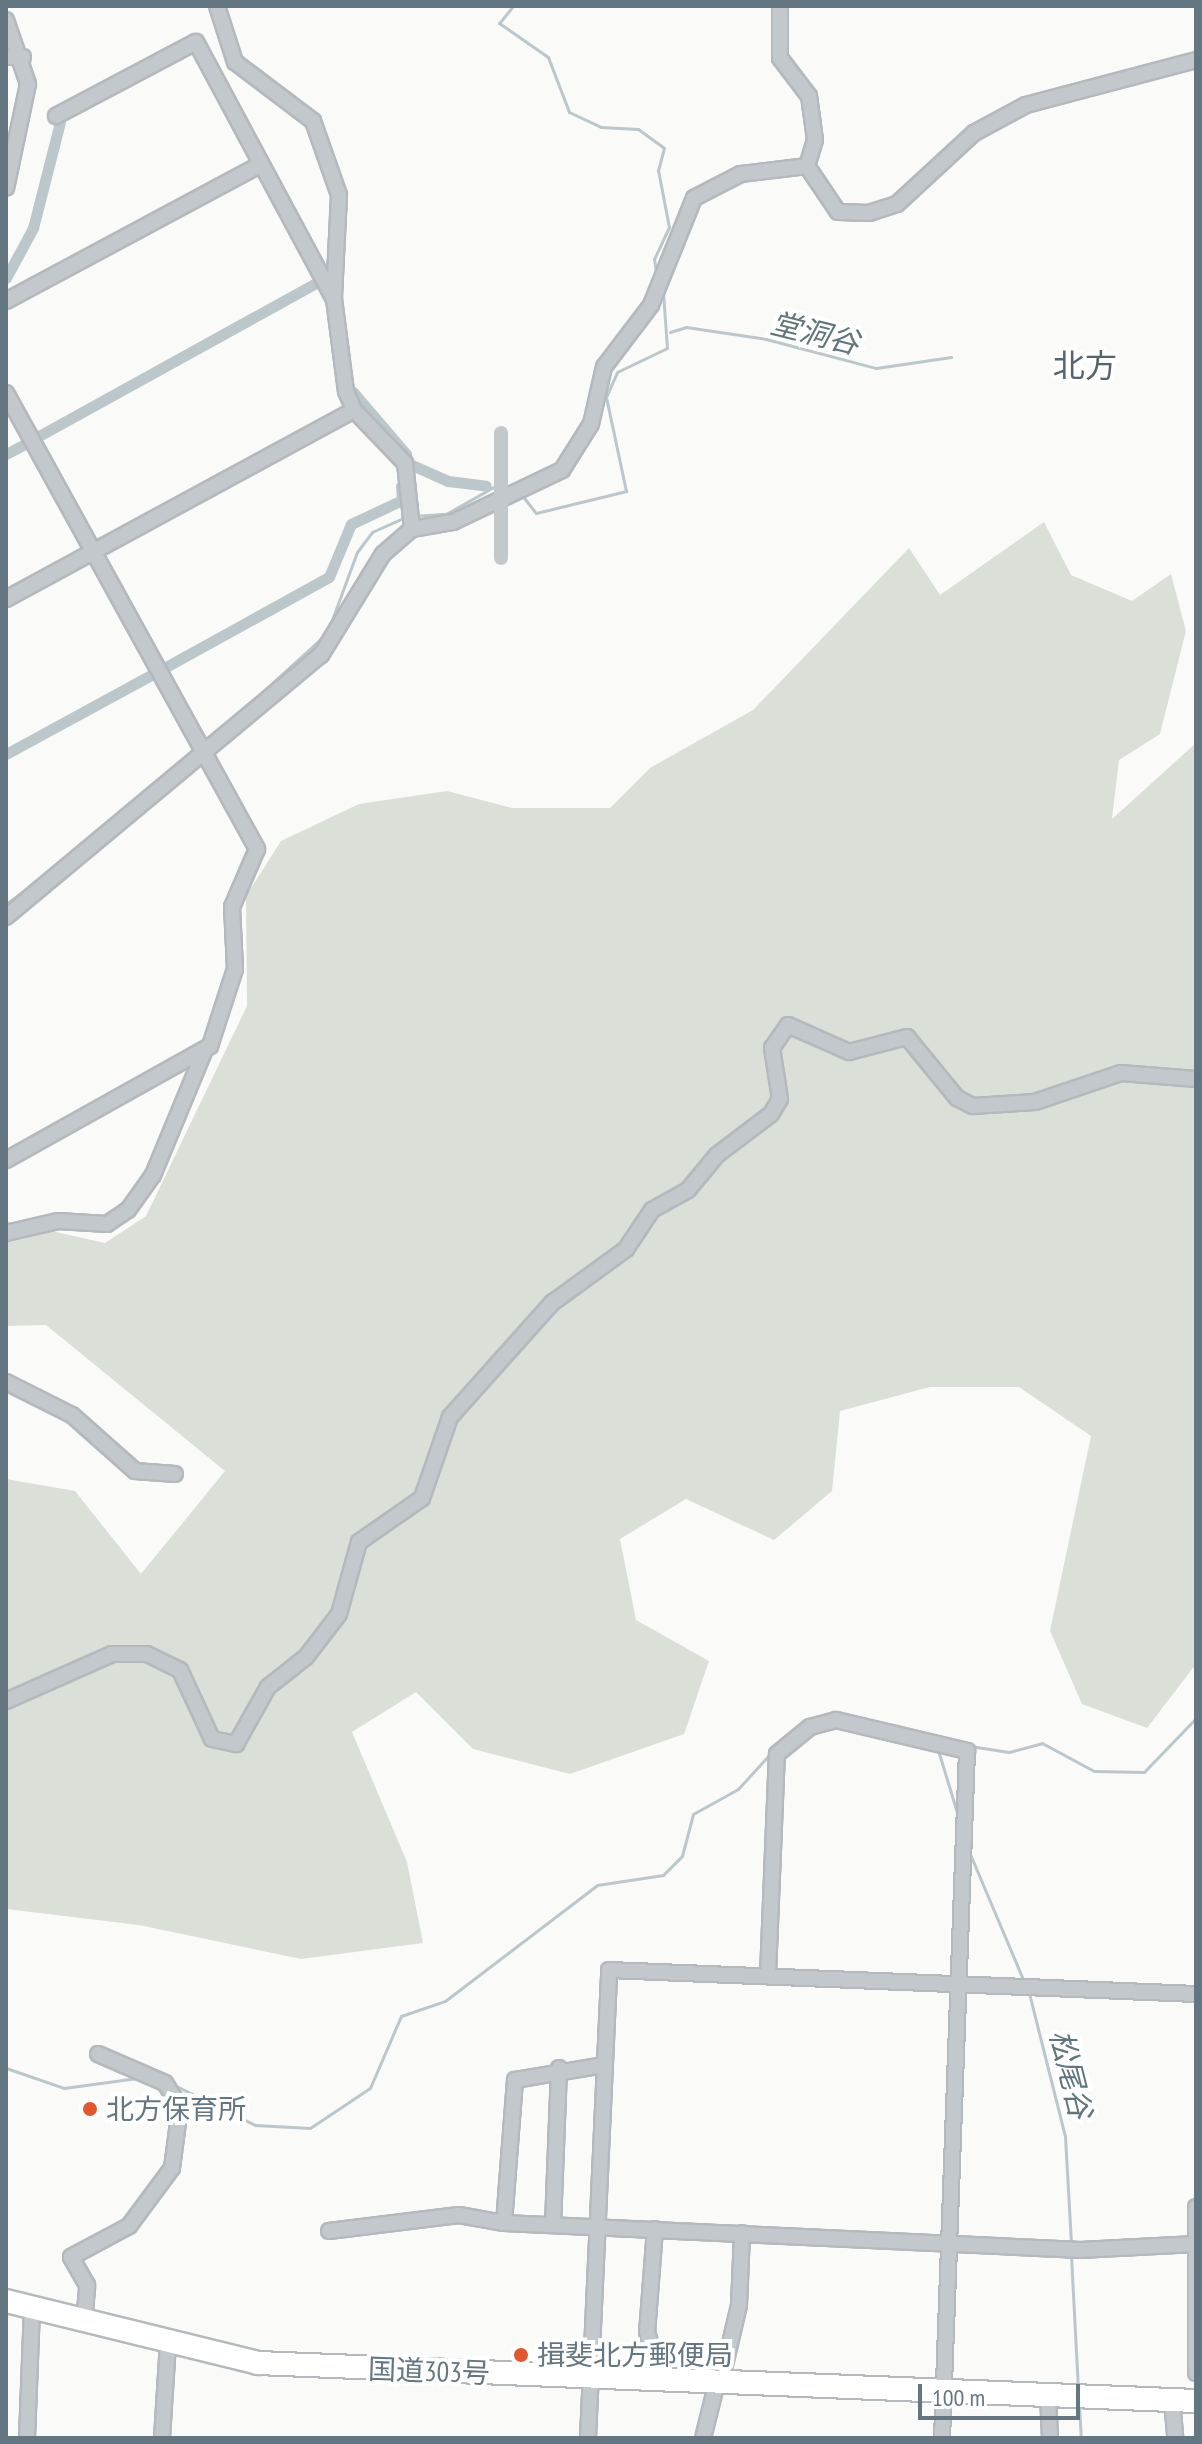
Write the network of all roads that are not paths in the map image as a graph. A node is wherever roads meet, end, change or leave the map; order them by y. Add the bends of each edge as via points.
1 (217, 6) edge
2 (780, 6) edge
3 (6, 20) edge
4 (6, 57) edge
5 (23, 57) junction
6 (1196, 60) edge
7 (56, 116) dead end
8 (258, 166) junction
9 (807, 166) junction
10 (6, 188) edge
11 (334, 299) junction
12 (6, 301) edge
13 (6, 393) edge
14 (354, 410) junction
15 (501, 433) dead end
16 (412, 529) junction
17 (94, 553) junction
18 (501, 558) dead end
19 (6, 599) edge
20 (205, 758) junction
21 (6, 917) edge
22 (204, 1052) junction
23 (1196, 1079) edge
24 (6, 1160) edge
25 (6, 1233) edge
26 (6, 1382) edge
27 (175, 1474) dead end
28 (6, 1701) edge
29 (768, 1975) junction
30 (957, 1984) junction
31 (1196, 1994) edge
32 (98, 2054) dead end
33 (604, 2065) junction
34 (559, 2068) junction
35 (1196, 2207) edge
36 (504, 2223) junction
37 (553, 2225) junction
38 (597, 2227) junction
39 (655, 2229) junction
40 (329, 2231) dead end
41 (742, 2233) junction
42 (945, 2242) junction
43 (1195, 2244) edge
44 (6, 2301) edge
45 (32, 2310) junction
46 (84, 2323) junction
47 (168, 2343) junction
48 (1196, 2373) edge
49 (589, 2377) junction
50 (661, 2379) junction
51 (719, 2382) junction
52 (943, 2390) junction
53 (1048, 2395) junction
54 (1172, 2400) junction
55 (1196, 2401) edge
56 (27, 2438) edge
57 (162, 2438) edge
58 (588, 2438) edge
59 (703, 2438) edge
60 (942, 2438) edge
61 (1050, 2438) edge
62 (1175, 2438) edge

1 - 11 street via 235,62 313,121 341,207
2 - 9 street via 780,58 809,96 815,140
3 - 5 street
4 - 5 street
5 - 10 street via 28,84
6 - 9 street via 1026,105 974,133 897,204 869,213 838,212
7 - 8 street via 196,42
8 - 11 street
8 - 12 street
9 - 16 street via 741,174 694,198 651,305 604,367 591,424 562,470 453,522
11 - 14 street via 340,369
13 - 17 street
14 - 16 street via 405,463
14 - 17 street
15 - 18 street, bridge
16 - 20 street via 377,563 336,640
17 - 19 street
17 - 20 street
20 - 21 street
20 - 22 street via 257,849 232,907 235,969
22 - 24 street
22 - 25 street via 153,1175 128,1210 107,1224 58,1221
23 - 28 street via 1121,1073 1035,1102 973,1106 957,1098 912,1039 849,1052 788,1025 772,1048 780,1099 771,1114 717,1155 688,1190 652,1210 626,1249 552,1303 450,1417 422,1498 359,1542 339,1614 306,1657 268,1687 236,1744 212,1739 180,1670 147,1654 112,1654
26 - 27 street via 72,1415 135,1471
29 - 30 street
29 - 30 street via 777,1754 810,1727 836,1720 967,1751
29 - 33 street via 609,1970
30 - 31 street
30 - 42 street
32 - 46 street via 165,2083 177,2097 179,2120 172,2168 129,2226 71,2257 87,2285
33 - 34 street
33 - 38 street
34 - 36 street via 515,2080
34 - 37 street
35 - 43 street
36 - 37 street
36 - 40 street via 459,2215
37 - 38 street
38 - 39 street
38 - 49 street
39 - 41 street
39 - 50 street via 647,2332
41 - 42 street
41 - 51 street via 739,2305
42 - 43 street via 1141,2251
42 - 52 street
43 - 48 street
44 - 45 highway, 国道303号
45 - 46 highway, 国道303号
45 - 56 street
46 - 47 highway, 国道303号
47 - 49 highway, 国道303号 via 258,2363
47 - 57 street
49 - 50 highway, 国道303号
49 - 58 street
50 - 51 highway, 国道303号
51 - 52 highway, 国道303号
51 - 59 street
52 - 53 highway, 国道303号
52 - 60 street
53 - 54 highway, 国道303号
53 - 61 street
54 - 55 highway, 国道303号
54 - 62 street

